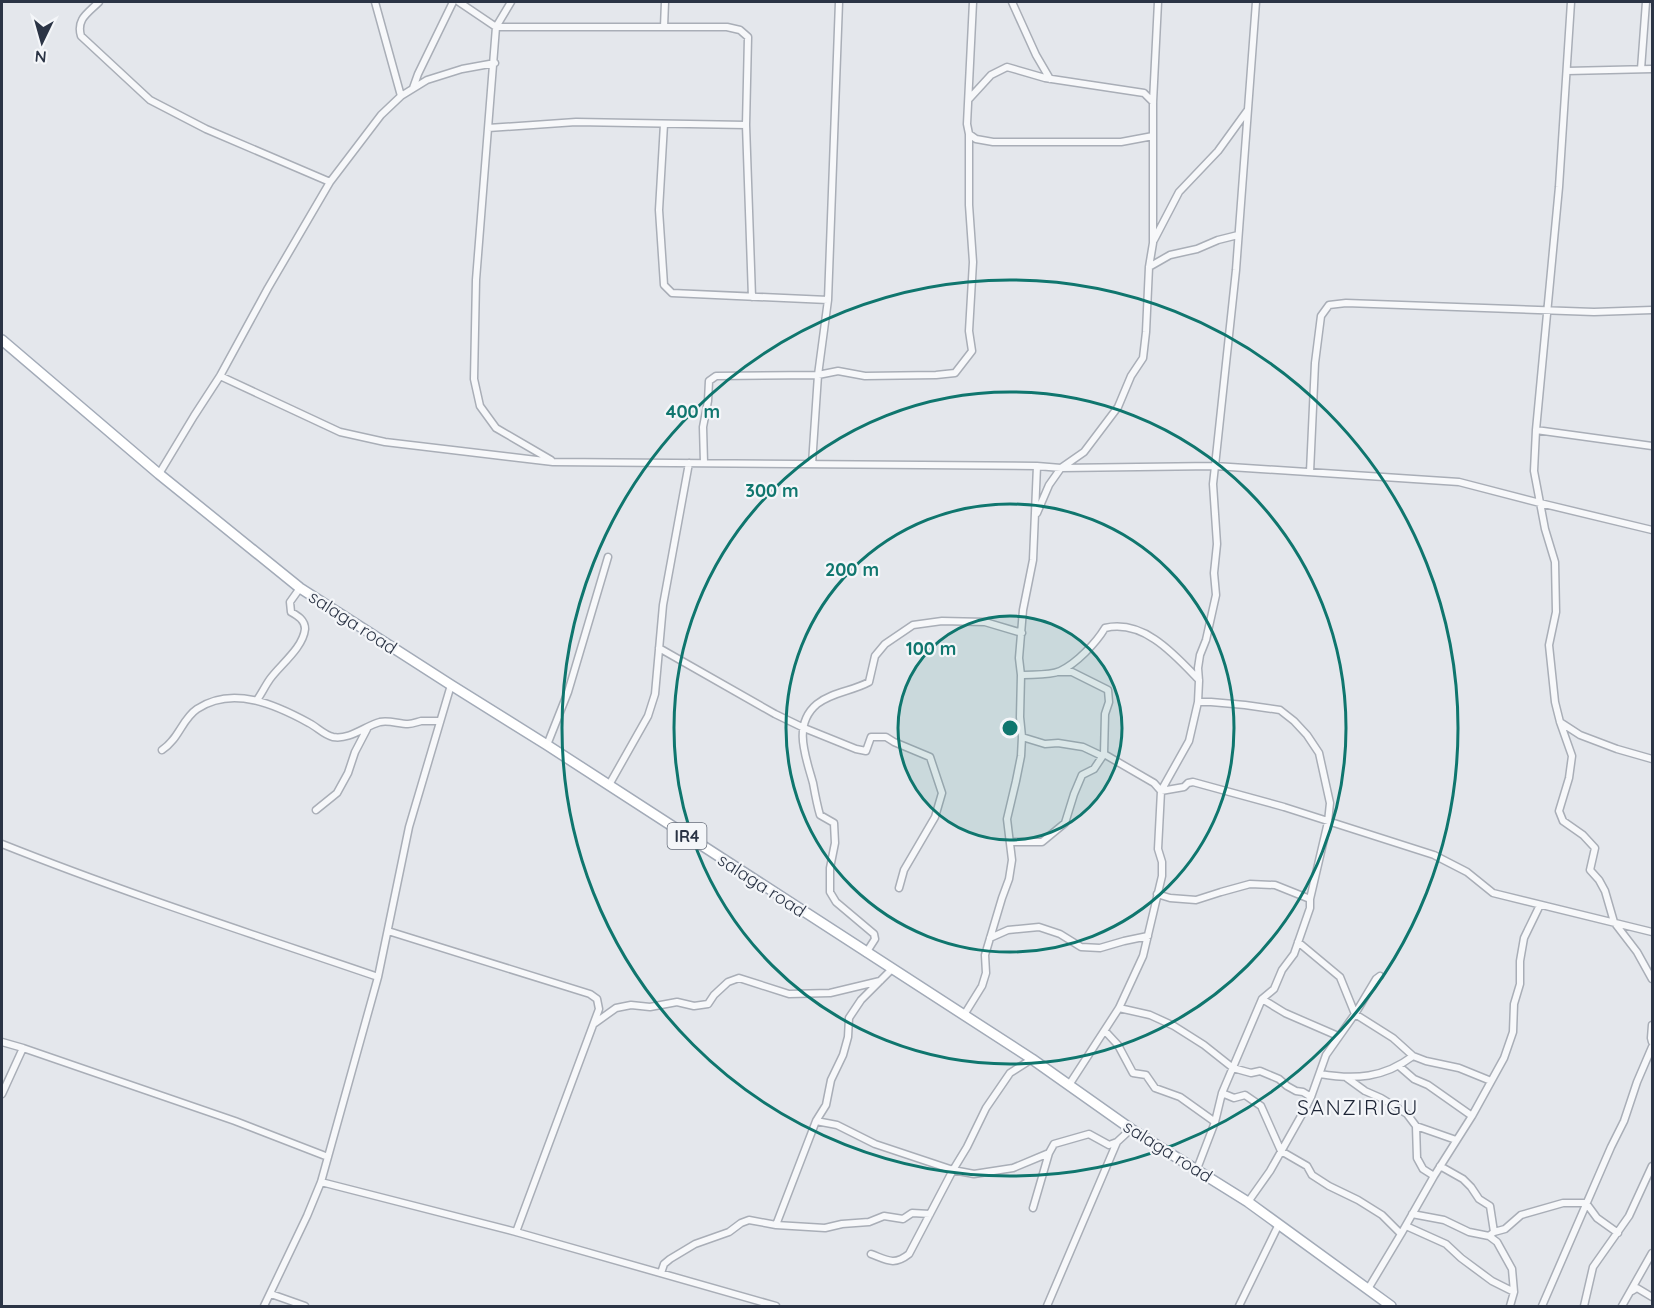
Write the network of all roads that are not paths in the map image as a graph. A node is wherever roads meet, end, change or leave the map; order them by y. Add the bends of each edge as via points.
1 (99, 2) edge
2 (375, 2) edge
3 (453, 2) edge
4 (459, 2) edge
5 (511, 2) edge
6 (665, 2) edge
7 (838, 2) edge
8 (974, 2) edge
9 (1012, 2) edge
10 (1158, 2) edge
11 (1256, 2) edge
12 (1571, 2) edge
13 (1646, 2) edge
14 (496, 27) junction
15 (664, 27) junction
16 (495, 63) junction
17 (1641, 69) junction
18 (1653, 69) edge
19 (1567, 71) junction
20 (1050, 79) junction
21 (413, 89) junction
22 (401, 96) junction
23 (969, 99) junction
24 (1153, 102) junction
25 (1248, 110) junction
26 (664, 124) junction
27 (746, 125) junction
28 (488, 129) junction
29 (969, 134) junction
30 (1153, 136) junction
31 (330, 182) junction
32 (1238, 235) junction
33 (1153, 243) junction
34 (1149, 267) junction
35 (752, 297) junction
36 (828, 300) junction
37 (1547, 310) junction
38 (1653, 310) edge
39 (2, 339) edge
40 (818, 375) junction
41 (220, 376) junction
42 (1536, 430) junction
43 (1653, 446) edge
44 (553, 462) junction
45 (689, 463) junction
46 (704, 463) junction
47 (812, 464) junction
48 (1037, 466) junction
49 (1215, 466) junction
50 (1061, 468) junction
51 (1310, 472) junction
52 (159, 474) junction
53 (1540, 503) junction
54 (1035, 516) junction
55 (1653, 530) edge
56 (608, 557) dead end
57 (300, 588) junction
58 (1022, 633) junction
59 (659, 648) junction
60 (1058, 672) junction
61 (1021, 675) junction
62 (1199, 681) junction
63 (451, 685) junction
64 (258, 700) junction
65 (1198, 702) junction
66 (440, 721) junction
67 (1560, 723) junction
68 (368, 728) junction
69 (804, 728) junction
70 (1022, 737) junction
71 (547, 745) junction
72 (162, 750) dead end
73 (1103, 755) junction
74 (1653, 759) edge
75 (609, 785) junction
76 (1161, 791) junction
77 (316, 810) dead end
78 (1328, 822) junction
79 (1010, 842) junction
80 (2, 844) edge
81 (899, 888) dead end
82 (1157, 894) junction
83 (1310, 899) junction
84 (1540, 905) junction
85 (1614, 922) junction
86 (388, 931) junction
87 (1653, 932) edge
88 (1148, 936) junction
89 (990, 938) junction
90 (1298, 942) junction
91 (866, 953) junction
92 (892, 969) junction
93 (1380, 976) dead end
94 (378, 977) junction
95 (1653, 979) edge
96 (880, 981) junction
97 (1262, 999) junction
98 (1119, 1008) junction
99 (1355, 1014) junction
100 (964, 1015) junction
101 (594, 1023) junction
102 (1653, 1025) edge
103 (1105, 1031) junction
104 (1338, 1036) junction
105 (2, 1042) edge
106 (1653, 1042) edge
107 (1653, 1047) edge
108 (23, 1048) junction
109 (1413, 1056) junction
110 (1032, 1059) junction
111 (1400, 1066) junction
112 (1233, 1068) junction
113 (1320, 1074) junction
114 (1347, 1078) junction
115 (1491, 1081) junction
116 (1069, 1085) junction
117 (2, 1094) edge
118 (1222, 1094) junction
119 (1311, 1096) junction
120 (1472, 1116) junction
121 (816, 1121) junction
122 (1215, 1122) junction
123 (1416, 1126) junction
124 (1131, 1129) junction
125 (1456, 1140) junction
126 (1117, 1142) junction
127 (1281, 1151) junction
128 (1049, 1153) junction
129 (328, 1157) junction
130 (1440, 1166) junction
131 (1653, 1166) edge
132 (1197, 1169) junction
133 (953, 1170) junction
134 (1651, 1175) edge
135 (1434, 1176) junction
136 (321, 1182) junction
137 (1248, 1202) junction
138 (1586, 1203) junction
139 (1033, 1208) dead end
140 (930, 1214) junction
141 (1412, 1214) junction
142 (1280, 1224) junction
143 (776, 1225) junction
144 (1406, 1226) junction
145 (516, 1232) junction
146 (1618, 1233) junction
147 (1401, 1234) junction
148 (1491, 1234) junction
149 (1653, 1253) edge
150 (871, 1254) dead end
151 (661, 1273) junction
152 (1368, 1289) junction
153 (1632, 1291) junction
154 (1514, 1292) junction
155 (271, 1294) junction
156 (1653, 1297) edge
157 (264, 1306) edge
158 (305, 1306) edge
159 (776, 1306) edge
160 (1047, 1306) edge
161 (1239, 1306) edge
162 (1391, 1306) edge
163 (1510, 1306) edge
164 (1542, 1306) edge
165 (1584, 1306) edge
166 (1622, 1306) edge

1 - 31 street via 79,22 81,36 150,100 206,129
2 - 22 street
3 - 21 street
4 - 14 street
5 - 14 street
6 - 15 street
7 - 36 street
8 - 23 street
9 - 20 street
10 - 24 street
11 - 25 street
12 - 19 street
13 - 17 street
14 - 15 street
14 - 16 street
15 - 27 street via 727,27 748,37
16 - 21 street via 427,80
16 - 28 street
17 - 18 street
17 - 19 street
19 - 37 street
20 - 23 street via 1007,67 991,75
20 - 24 street via 1144,93
21 - 22 street
22 - 31 street via 381,115
23 - 29 street
24 - 30 street
25 - 32 street
25 - 33 street via 1218,151 1179,192
26 - 27 street
26 - 28 street via 576,122
26 - 35 street via 659,210 664,285 672,293
27 - 35 street
28 - 44 street via 476,279 474,380 480,406 496,428
29 - 30 street via 993,142 1121,142
29 - 40 street via 974,262 969,332 972,351 955,373 865,376 838,371
30 - 33 street
31 - 41 street
32 - 34 street via 1170,255
32 - 49 street
33 - 34 street
34 - 50 street via 1143,358 1107,423 1084,452
35 - 36 street
36 - 40 street
37 - 38 street
37 - 42 street
37 - 51 street via 1329,305 1320,316
39 - 52 main road, salaga road / IR4
40 - 46 street via 716,376 709,381 703,427
40 - 47 street
41 - 44 street via 340,432 385,442
41 - 52 street
42 - 43 street
42 - 53 street via 1534,471
44 - 45 street
45 - 46 street
45 - 59 street
46 - 47 street
47 - 48 street
48 - 50 street
48 - 54 street
49 - 50 street
49 - 51 street
49 - 62 street via 1216,595 1200,655
50 - 54 street
51 - 53 street via 1459,482
52 - 57 main road, salaga road / IR4
53 - 55 street
53 - 67 street via 1555,561 1556,612 1549,645
54 - 58 street
56 - 71 street via 568,692
57 - 63 main road, salaga road / IR4
57 - 64 street via 291,602 291,612 299,616 305,630
58 - 61 street
58 - 69 street via 985,622 913,625 875,656 869,682 818,704 808,713
59 - 69 street
59 - 75 street via 655,694 648,716
60 - 61 street
60 - 62 street via 1074,662 1105,628 1116,625 1150,636
60 - 73 street via 1072,672 1108,690
61 - 70 street
62 - 65 street
63 - 66 street
63 - 71 main road, salaga road / IR4
64 - 68 street via 333,737
64 - 72 street via 234,698 199,707
65 - 76 street via 1189,741
65 - 78 street via 1280,710 1294,721 1318,753 1330,803
66 - 68 street via 381,722
66 - 86 street via 409,827
67 - 74 street via 1580,735
67 - 85 street via 1572,756 1559,811 1563,821 1595,848 1590,870 1605,891
68 - 77 street via 337,793
69 - 81 street via 866,751 871,737 886,737 930,757 942,793 935,818 904,870
69 - 91 street via 803,749 820,815 834,823 830,892 836,902 874,934
70 - 73 street via 1044,744 1083,747
70 - 79 street via 1007,819
71 - 75 main road, salaga road / IR4
73 - 76 street via 1154,783
73 - 79 street via 1094,769 1082,775 1065,823 1042,842
75 - 91 main road, salaga road / IR4
76 - 78 street via 1192,782
76 - 82 street via 1158,849 1162,876
78 - 83 street
78 - 84 street via 1434,855 1467,872 1493,893
79 - 89 street via 1010,879
80 - 94 street
82 - 83 street via 1196,900 1250,884 1275,885
82 - 88 street
83 - 90 street
84 - 85 street
84 - 115 street via 1524,938 1513,1032
85 - 87 street
85 - 95 street
86 - 94 street
86 - 101 street via 590,994 597,999 599,1009
88 - 89 street via 1100,948 1081,947 1039,927 1008,930
88 - 98 street
89 - 100 street via 982,986
90 - 97 street via 1275,989
90 - 99 street via 1340,976
91 - 92 main road, salaga road / IR4
92 - 96 street
92 - 100 main road, salaga road / IR4
93 - 99 street
94 - 129 street
96 - 101 street via 830,993 789,994 739,978 728,982 708,1004 632,1005 616,1008
96 - 121 street via 849,1018 843,1055 831,1080 826,1105
97 - 104 street
97 - 112 street
98 - 103 street
98 - 112 street via 1174,1026
99 - 104 street
99 - 109 street
100 - 110 main road, salaga road / IR4
101 - 145 street
102 - 106 street
103 - 116 street
103 - 122 street via 1118,1045 1133,1073 1146,1075 1155,1088 1180,1097
104 - 113 street
105 - 108 street
107 - 138 street
108 - 117 street
108 - 129 street
109 - 111 street
109 - 115 street
110 - 116 main road, salaga road / IR4
110 - 133 street via 1010,1073
111 - 114 street
111 - 120 street
112 - 118 street
112 - 119 street via 1260,1071
113 - 114 street
113 - 119 street
114 - 123 street via 1407,1114
115 - 120 street
116 - 124 main road, salaga road / IR4
118 - 122 street
118 - 127 street via 1234,1098 1245,1095 1261,1106
119 - 127 street
120 - 125 street
121 - 133 street via 837,1125 875,1144
121 - 143 street
122 - 132 street
123 - 125 street
123 - 135 street via 1416,1158
124 - 126 street
124 - 132 main road, salaga road / IR4
125 - 130 street
126 - 128 street via 1109,1145 1089,1134 1054,1144
126 - 160 street
127 - 137 street
127 - 147 street via 1307,1166 1312,1175 1329,1186 1382,1215
128 - 133 street via 1013,1168 974,1174
128 - 139 street
129 - 136 street
130 - 135 street
130 - 148 street via 1463,1179 1490,1206
131 - 134 street
132 - 137 main road, salaga road / IR4
133 - 140 street
134 - 146 street
135 - 141 street
136 - 145 street
136 - 155 street
137 - 142 main road, salaga road / IR4
138 - 146 street via 1597,1218
138 - 148 street via 1563,1203 1521,1215
138 - 164 street
140 - 143 street via 912,1213 903,1219 884,1216 825,1228
140 - 150 street via 909,1254 901,1260 893,1262
141 - 144 street
141 - 148 street via 1444,1220 1469,1232
142 - 152 main road, salaga road / IR4
142 - 161 street
143 - 151 street via 749,1220 741,1223 729,1232 694,1244 664,1264
144 - 147 street
144 - 154 street via 1446,1244 1492,1281
145 - 151 street
146 - 165 street via 1593,1268
147 - 152 street
148 - 154 street via 1512,1269
149 - 153 street
151 - 159 street
152 - 162 main road, salaga road / IR4
153 - 156 street via 1637,1288
153 - 166 street
154 - 163 street
155 - 157 street
155 - 158 street

